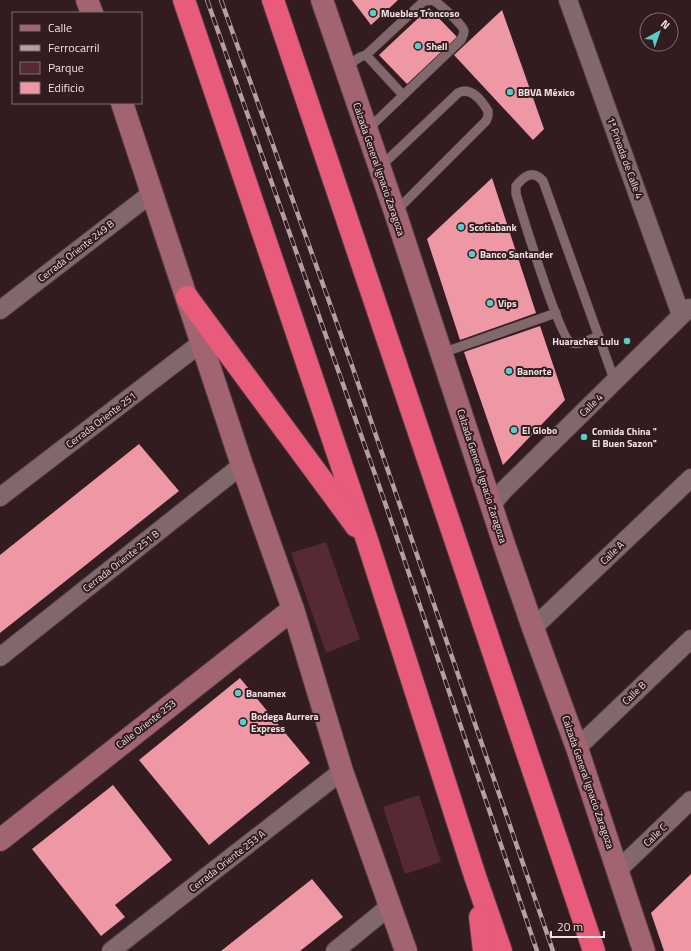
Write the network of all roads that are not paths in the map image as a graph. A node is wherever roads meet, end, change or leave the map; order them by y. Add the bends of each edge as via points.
1 (87, 0) edge
2 (184, 0) edge
3 (273, 0) edge
4 (322, 0) edge
5 (568, 0) edge
6 (92, 12) edge
7 (366, 55) junction
8 (344, 68) junction
9 (403, 95) junction
10 (122, 104) edge
11 (366, 131) junction
12 (380, 168) junction
13 (152, 193) junction
14 (395, 212) junction
15 (187, 297) junction
16 (0, 310) edge
17 (686, 311) edge
18 (556, 313) junction
19 (599, 336) junction
20 (201, 343) junction
21 (442, 353) junction
22 (615, 382) junction
23 (242, 465) junction
24 (691, 478) edge
25 (0, 497) edge
26 (492, 504) junction
27 (368, 543) junction
28 (293, 609) junction
29 (533, 628) junction
30 (691, 639) edge
31 (0, 657) edge
32 (577, 748) junction
33 (342, 771) junction
34 (691, 800) edge
35 (0, 840) edge
36 (618, 870) junction
37 (476, 876) junction
38 (390, 906) junction
39 (111, 951) edge
40 (334, 951) edge
41 (406, 951) edge
42 (484, 951) edge
43 (501, 951) edge
44 (594, 951) edge
45 (644, 951) edge

1 - 6 main road
2 - 27 highway
3 - 44 highway
4 - 8 main road, Calzada General Ignacio Zaragoza
5 - 17 street, 1ª Privada de Calle 4
7 - 8 lane
7 - 9 lane
7 - 9 lane via 424,1 437,3 460,24 464,29 461,40
8 - 11 main road, Calzada General Ignacio Zaragoza
9 - 11 lane
10 - 13 main road
11 - 12 main road, Calzada General Ignacio Zaragoza
12 - 14 main road, Calzada General Ignacio Zaragoza
12 - 14 lane via 463,90 473,93 488,111 486,121
13 - 15 main road
13 - 16 street, Cerrada Oriente 249 B
14 - 21 main road, Calzada General Ignacio Zaragoza
15 - 20 main road
15 - 27 highway
17 - 22 street, Calle 4
18 - 19 lane via 566,337 574,344
18 - 19 lane via 515,190 518,183 532,174 542,181
18 - 21 lane
19 - 22 lane
20 - 23 main road
20 - 25 street, Cerrada Oriente 251
21 - 26 main road, Calzada General Ignacio Zaragoza
22 - 26 street, Calle 4
23 - 28 main road
23 - 31 street, Cerrada Oriente 251 B
24 - 29 street, Calle A
26 - 29 main road, Calzada General Ignacio Zaragoza
27 - 37 highway
28 - 33 main road
28 - 35 main road, Calle Oriente 253
29 - 32 main road, Calzada General Ignacio Zaragoza
30 - 32 street, Calle B
32 - 36 main road, Calzada General Ignacio Zaragoza
33 - 38 main road
33 - 39 street, Cerrada Oriente 253 A
34 - 36 street, Calle C
36 - 45 main road, Calzada General Ignacio Zaragoza
37 - 42 highway
37 - 43 highway
38 - 40 street
38 - 41 main road

